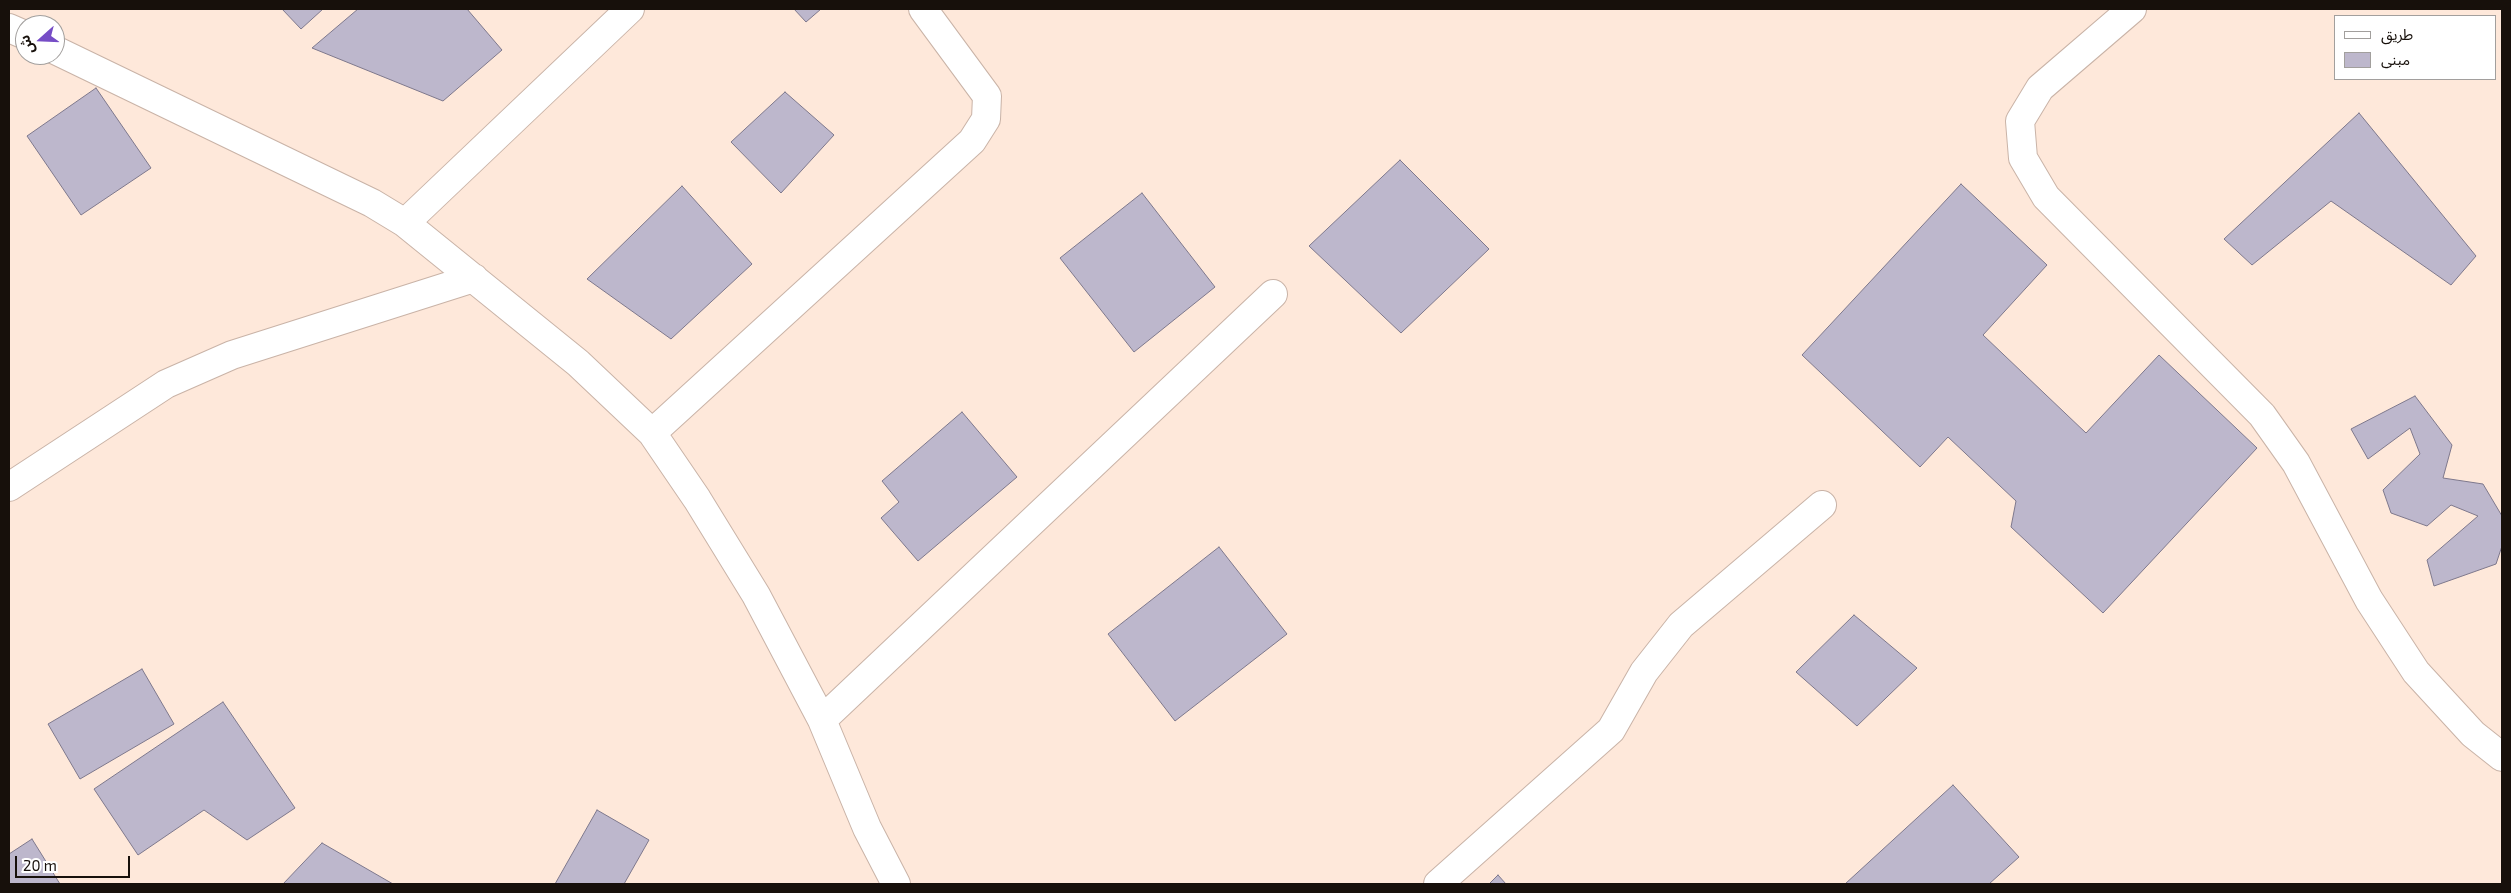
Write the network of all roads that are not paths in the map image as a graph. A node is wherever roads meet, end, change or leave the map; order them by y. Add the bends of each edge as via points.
1 (630, 9) edge
2 (923, 9) edge
3 (2132, 9) edge
4 (65, 55) edge
5 (404, 223) junction
6 (474, 278) junction
7 (1273, 294) dead end
8 (652, 433) junction
9 (9, 487) edge
10 (1822, 505) dead end
11 (822, 720) junction
12 (2502, 757) edge
13 (896, 884) edge
14 (1438, 884) edge

1 - 5 street
2 - 8 street via 987,96 986,119 972,141
3 - 12 street via 2040,88 2020,121 2023,158 2046,197 2262,415 2296,464 2370,600 2416,672 2473,734
4 - 5 street via 372,203
5 - 6 street
6 - 8 street via 578,363
6 - 9 street via 232,355 166,384
7 - 11 street
8 - 11 street via 756,595
10 - 14 street via 1681,625 1644,672 1611,730
11 - 13 street via 867,828

